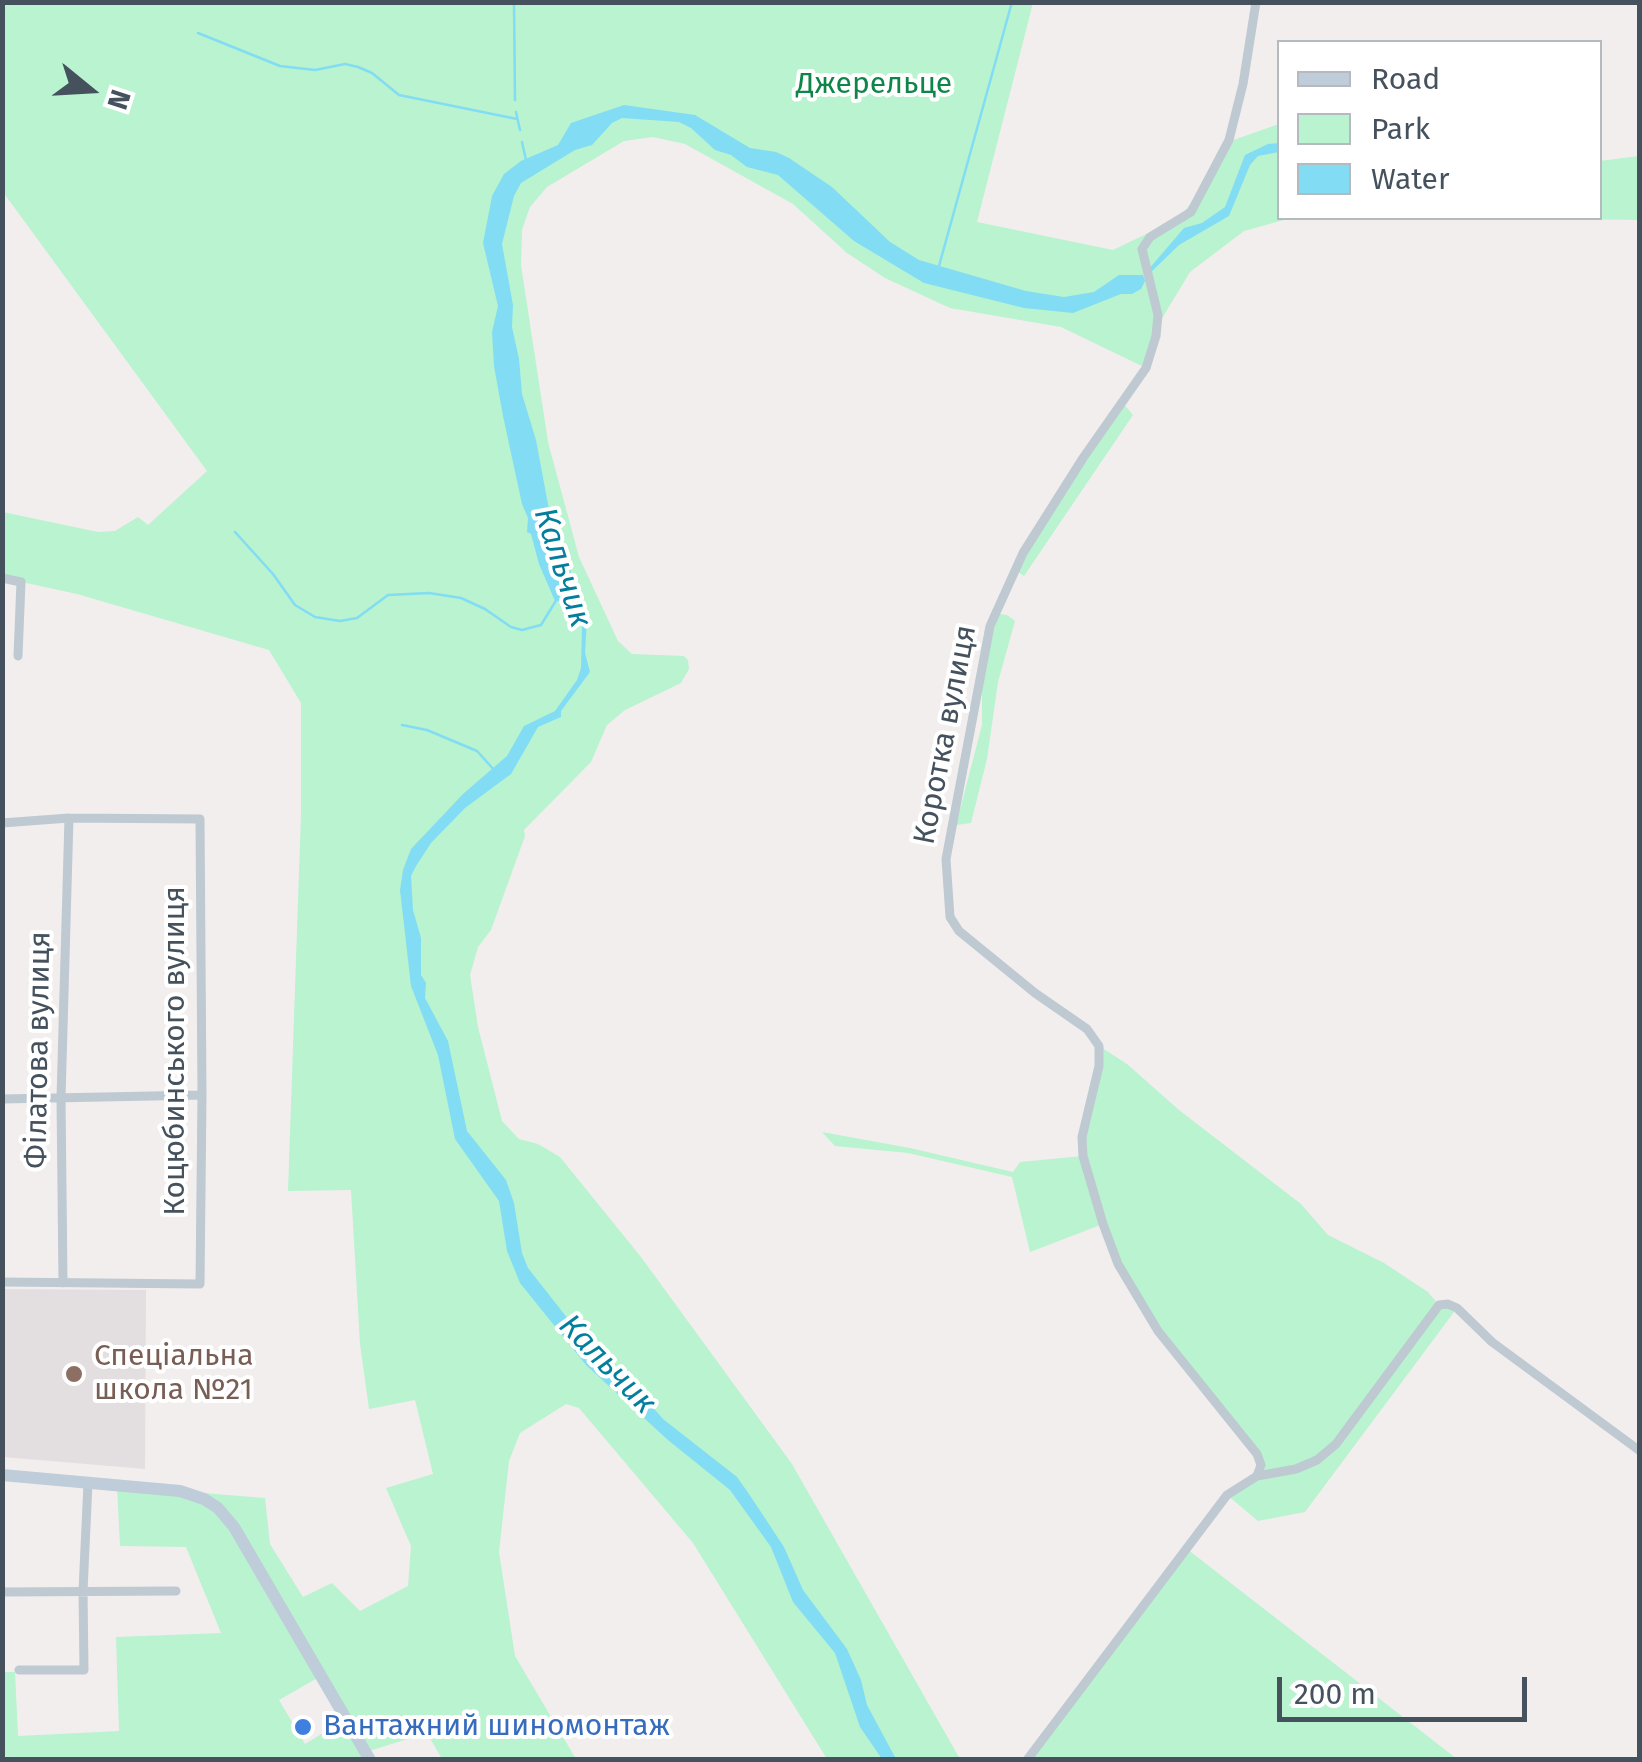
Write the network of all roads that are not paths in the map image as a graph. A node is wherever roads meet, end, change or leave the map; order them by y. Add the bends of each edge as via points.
1 (1256, 2) edge
2 (2, 578) edge
3 (18, 656) dead end
4 (69, 818) junction
5 (2, 824) edge
6 (202, 1095) junction
7 (62, 1098) junction
8 (2, 1099) edge
9 (2, 1282) edge
10 (63, 1283) junction
11 (1640, 1451) edge
12 (2, 1476) edge
13 (1257, 1476) junction
14 (88, 1483) junction
15 (82, 1591) junction
16 (176, 1591) dead end
17 (2, 1592) edge
18 (19, 1670) dead end
19 (370, 1760) edge
20 (1027, 1760) edge

1 - 13 street, Коротка вулиця via 1228,140 1191,212 1145,243 1141,254 1158,325 1146,368 1023,553 990,626 948,838 946,900 960,931 1094,1036 1100,1056 1082,1137 1103,1224 1158,1331 1258,1454
2 - 3 street via 21,582
4 - 5 street
4 - 6 street, Коцюбинського вулиця via 200,818
4 - 7 street, Філатова вулиця
6 - 7 street
6 - 10 street, Коцюбинського вулиця via 200,1284
7 - 8 street
7 - 10 street, Філатова вулиця
9 - 10 street
11 - 13 street via 1448,1304 1430,1313 1336,1444 1307,1464
12 - 14 main road
13 - 20 street via 1227,1496
14 - 15 street
14 - 19 main road via 180,1491 211,1503 234,1527
15 - 16 street
15 - 17 street
15 - 18 street via 84,1670

